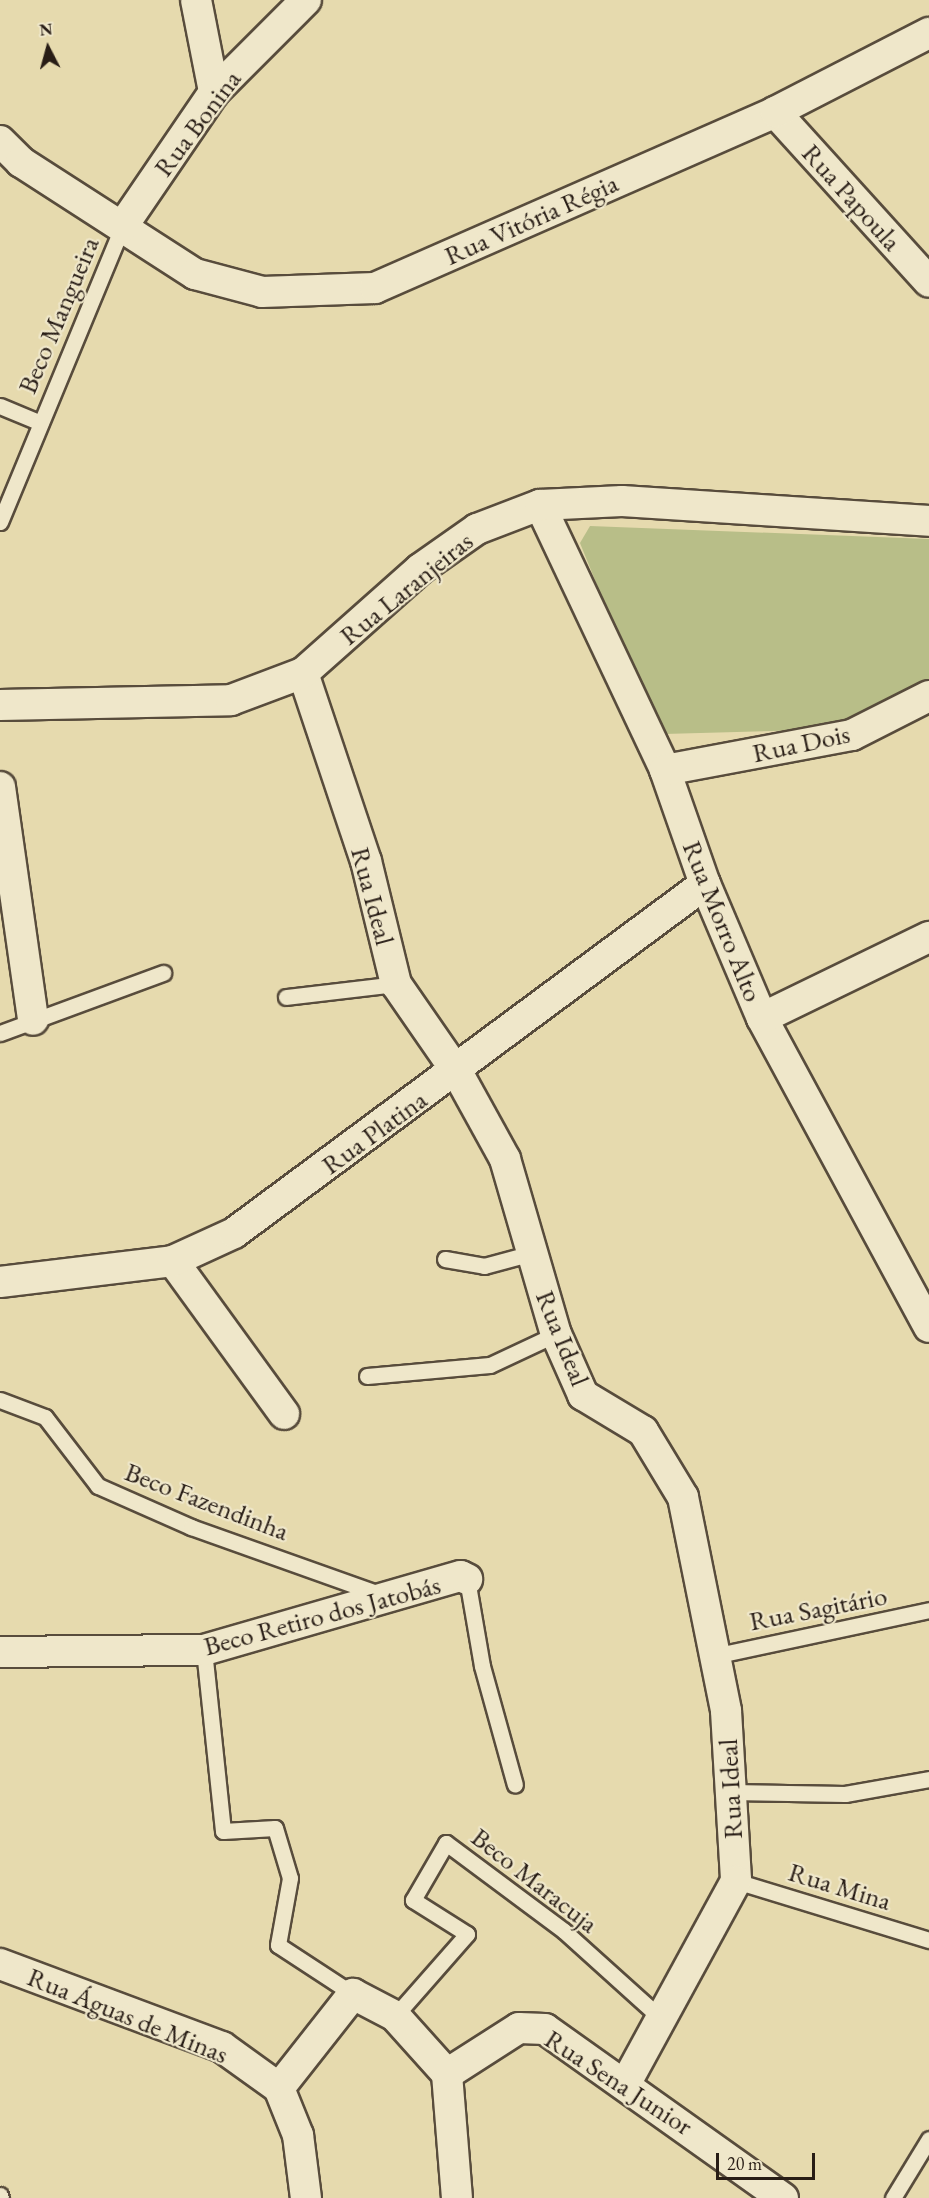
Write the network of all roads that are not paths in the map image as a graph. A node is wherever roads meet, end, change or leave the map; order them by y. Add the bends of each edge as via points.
1 (196, 0) edge
2 (306, 0) edge
3 (929, 33) edge
4 (213, 92) junction
5 (775, 112) junction
6 (0, 141) edge
7 (122, 227) junction
8 (929, 282) edge
9 (0, 406) edge
10 (41, 423) junction
11 (540, 505) junction
12 (929, 521) edge
13 (0, 522) edge
14 (303, 673) junction
15 (929, 696) edge
16 (0, 705) edge
17 (665, 770) junction
18 (0, 787) edge
19 (705, 884) junction
20 (929, 936) edge
21 (163, 973) dead end
22 (396, 984) junction
23 (286, 997) dead end
24 (762, 1018) junction
25 (33, 1020) junction
26 (0, 1033) edge
27 (456, 1072) junction
28 (532, 1252) junction
29 (445, 1259) dead end
30 (173, 1261) junction
31 (0, 1282) edge
32 (925, 1311) edge
33 (556, 1334) junction
34 (367, 1376) dead end
35 (0, 1400) edge
36 (284, 1414) dead end
37 (467, 1579) joint
38 (391, 1599) junction
39 (929, 1610) edge
40 (204, 1650) junction
41 (0, 1652) edge
42 (718, 1655) junction
43 (929, 1779) edge
44 (515, 1785) dead end
45 (732, 1792) junction
46 (736, 1881) junction
47 (929, 1940) edge
48 (0, 1964) edge
49 (353, 1994) junction
50 (395, 2016) junction
51 (664, 2021) junction
52 (447, 2074) junction
53 (625, 2085) junction
54 (279, 2088) junction
55 (929, 2139) edge
56 (772, 2194) edge
57 (306, 2198) edge
58 (457, 2198) edge
59 (893, 2198) edge

1 - 4 street
2 - 4 street, Rua Bonina
3 - 5 street, Rua Vitória Régia
4 - 7 street, Rua Bonina
5 - 7 street, Rua Vitória Régia via 375,288 262,292 195,274
5 - 8 street, Rua Papoula
6 - 7 street, Rua Vitória Régia via 21,162
7 - 10 lane, Beco Mangueira
9 - 10 lane, Beco Mangueira
10 - 13 lane, Beco Mangueira
11 - 12 street, Rua Laranjeiras via 622,501
11 - 14 street, Rua Laranjeiras via 477,529 429,562
11 - 17 street, Rua Morro Alto
14 - 16 street, Rua Laranjeiras via 231,700
14 - 22 street, Rua Ideal via 366,861
15 - 17 street, Rua Dois via 852,735
17 - 19 street, Rua Morro Alto
18 - 25 street
19 - 24 street, Rua Morro Alto
19 - 27 street, Rua Platina
20 - 24 street
21 - 25 lane
22 - 23 lane
22 - 27 street, Rua Ideal
24 - 32 street, Rua Morro Alto
25 - 26 lane
27 - 28 street, Rua Ideal via 505,1159
27 - 30 street, Rua Platina via 234,1233
28 - 29 lane via 484,1266
28 - 33 street, Rua Ideal
30 - 31 street, Rua Platina
30 - 36 street
33 - 34 lane via 490,1365
33 - 42 street, Rua Ideal via 583,1395 643,1431 683,1497
35 - 38 lane, Beco Fazendinha via 45,1417 98,1486 191,1527
37 - 38 street, Beco Retiro dos Jatobás via 461,1576
37 - 44 lane, Beco Retiro dos Jatobás via 482,1666
38 - 40 street, Beco Retiro dos Jatobás
39 - 42 lane, Rua Sagitário
40 - 41 street, Beco Retiro dos Jatobás
40 - 49 lane via 223,1831 275,1828 290,1878 278,1945
42 - 45 street, Rua Ideal
43 - 45 lane via 845,1794
45 - 46 street, Rua Ideal
46 - 47 lane, Rua Mina
46 - 51 street, Rua Ideal
48 - 54 street, Rua Águas de Minas via 222,2047
49 - 50 street
49 - 54 street
50 - 51 lane, Beco Maracuja via 467,1934 413,1900 446,1843 564,1931
50 - 52 street
51 - 53 street, Rua Ideal
52 - 53 street, Rua Sena Junior via 519,2028 545,2029
52 - 58 street
53 - 56 street, Rua Sena Junior
54 - 57 street via 298,2135
55 - 59 lane

